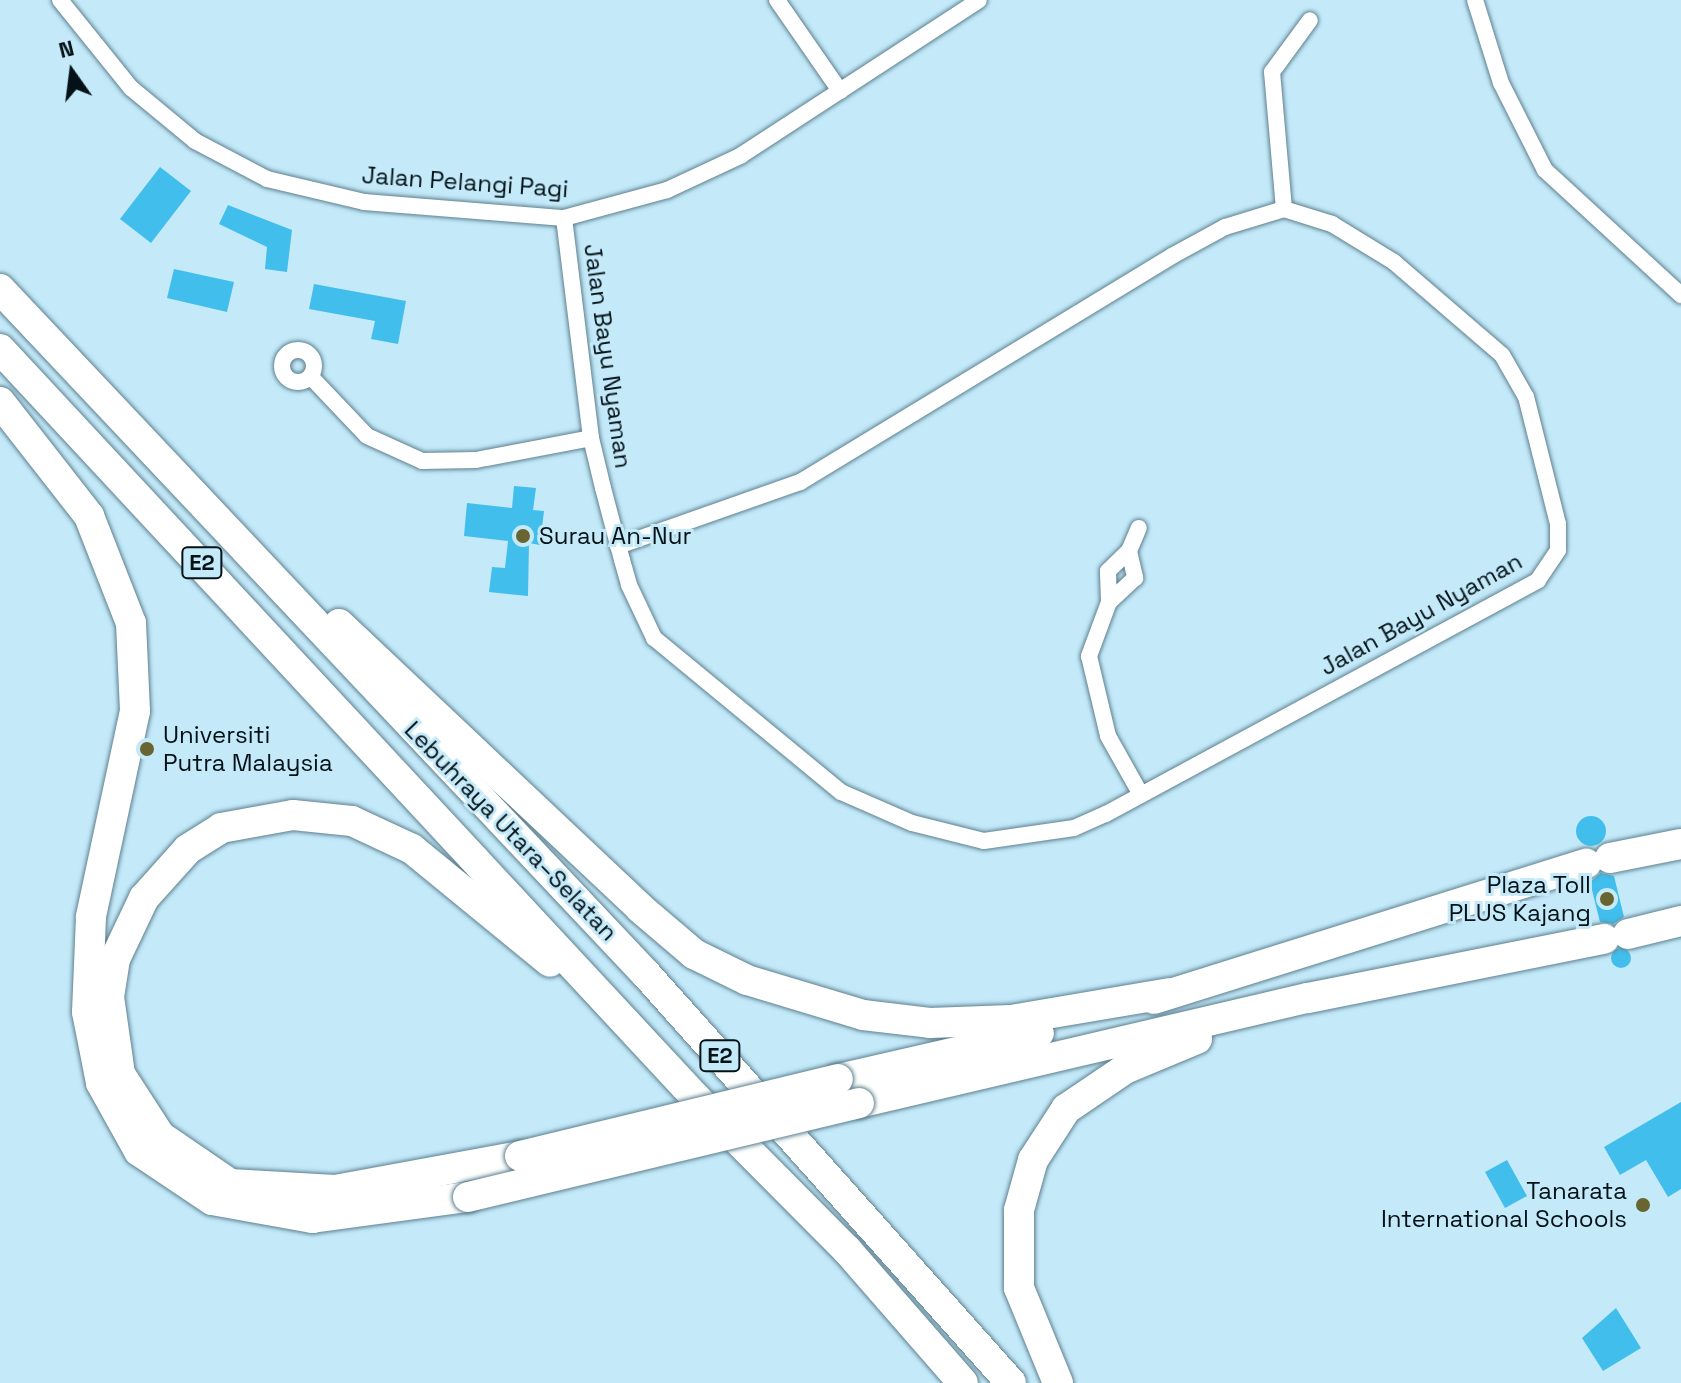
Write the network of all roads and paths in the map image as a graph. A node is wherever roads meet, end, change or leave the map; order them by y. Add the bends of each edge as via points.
1 (60, 0) edge
2 (777, 0) edge
3 (979, 0) edge
4 (1475, 0) edge
5 (1310, 20) dead end
6 (840, 91) junction
7 (1284, 209) junction
8 (564, 218) junction
9 (0, 289) edge
10 (1681, 295) edge
11 (0, 349) edge
12 (311, 377) dead end
13 (0, 402) edge
14 (591, 438) junction
15 (148, 451) junction
16 (1139, 528) dead end
17 (618, 546) junction
18 (1129, 551) junction
19 (1109, 602) junction
20 (1140, 793) junction
21 (1681, 844) edge
22 (1681, 921) edge
23 (1170, 993) junction
24 (1308, 998) junction
25 (607, 1002) junction
26 (963, 1383) edge
27 (1011, 1383) edge
28 (1058, 1383) edge

1 - 8 street, Jalan Pelangi Pagi via 131,88 195,141 267,179 364,202
2 - 6 street
3 - 6 street, Jalan Pelangi Pagi
4 - 10 street via 1501,83 1545,170
5 - 7 street via 1272,72
6 - 8 street, Jalan Pelangi Pagi via 694,180
7 - 17 street via 1225,227 1172,256 800,482
7 - 20 street, Jalan Bayu Nyaman via 1332,224 1394,262 1502,355 1539,439 1558,550 1538,580
8 - 14 street, Jalan Bayu Nyaman
9 - 15 highway, Lebuhraya Utara–Selatan / E2
11 - 25 highway, Lebuhraya Utara–Selatan / E2
12 - 14 street via 367,436 422,461 476,460
13 - 24 highway, bridge via 89,516 131,623 135,711 91,917 87,1012 101,1083 139,1151 212,1200 312,1218 468,1197
14 - 17 street, Jalan Bayu Nyaman
15 - 23 highway via 694,954 800,998 930,1023 1011,1020
15 - 27 highway, Lebuhraya Utara–Selatan / E2 via 646,974
16 - 18 street
17 - 20 street, Jalan Bayu Nyaman via 654,638 841,792 912,823 984,841 1074,828
18 - 19 street via 1108,571
18 - 19 street via 1135,578
19 - 20 street via 1091,644 1094,696
21 - 23 highway via 1598,861
22 - 24 highway
23 - 25 highway, bridge via 1092,1021 520,1156 372,1186 294,1190 230,1184 160,1136 120,1074 113,1032 115,959 144,898 188,849 221,828 293,815 352,821 412,849
24 - 28 highway via 1125,1069 1066,1109 1033,1160 1019,1210 1019,1288
25 - 26 highway, Lebuhraya Utara–Selatan / E2 via 847,1250

